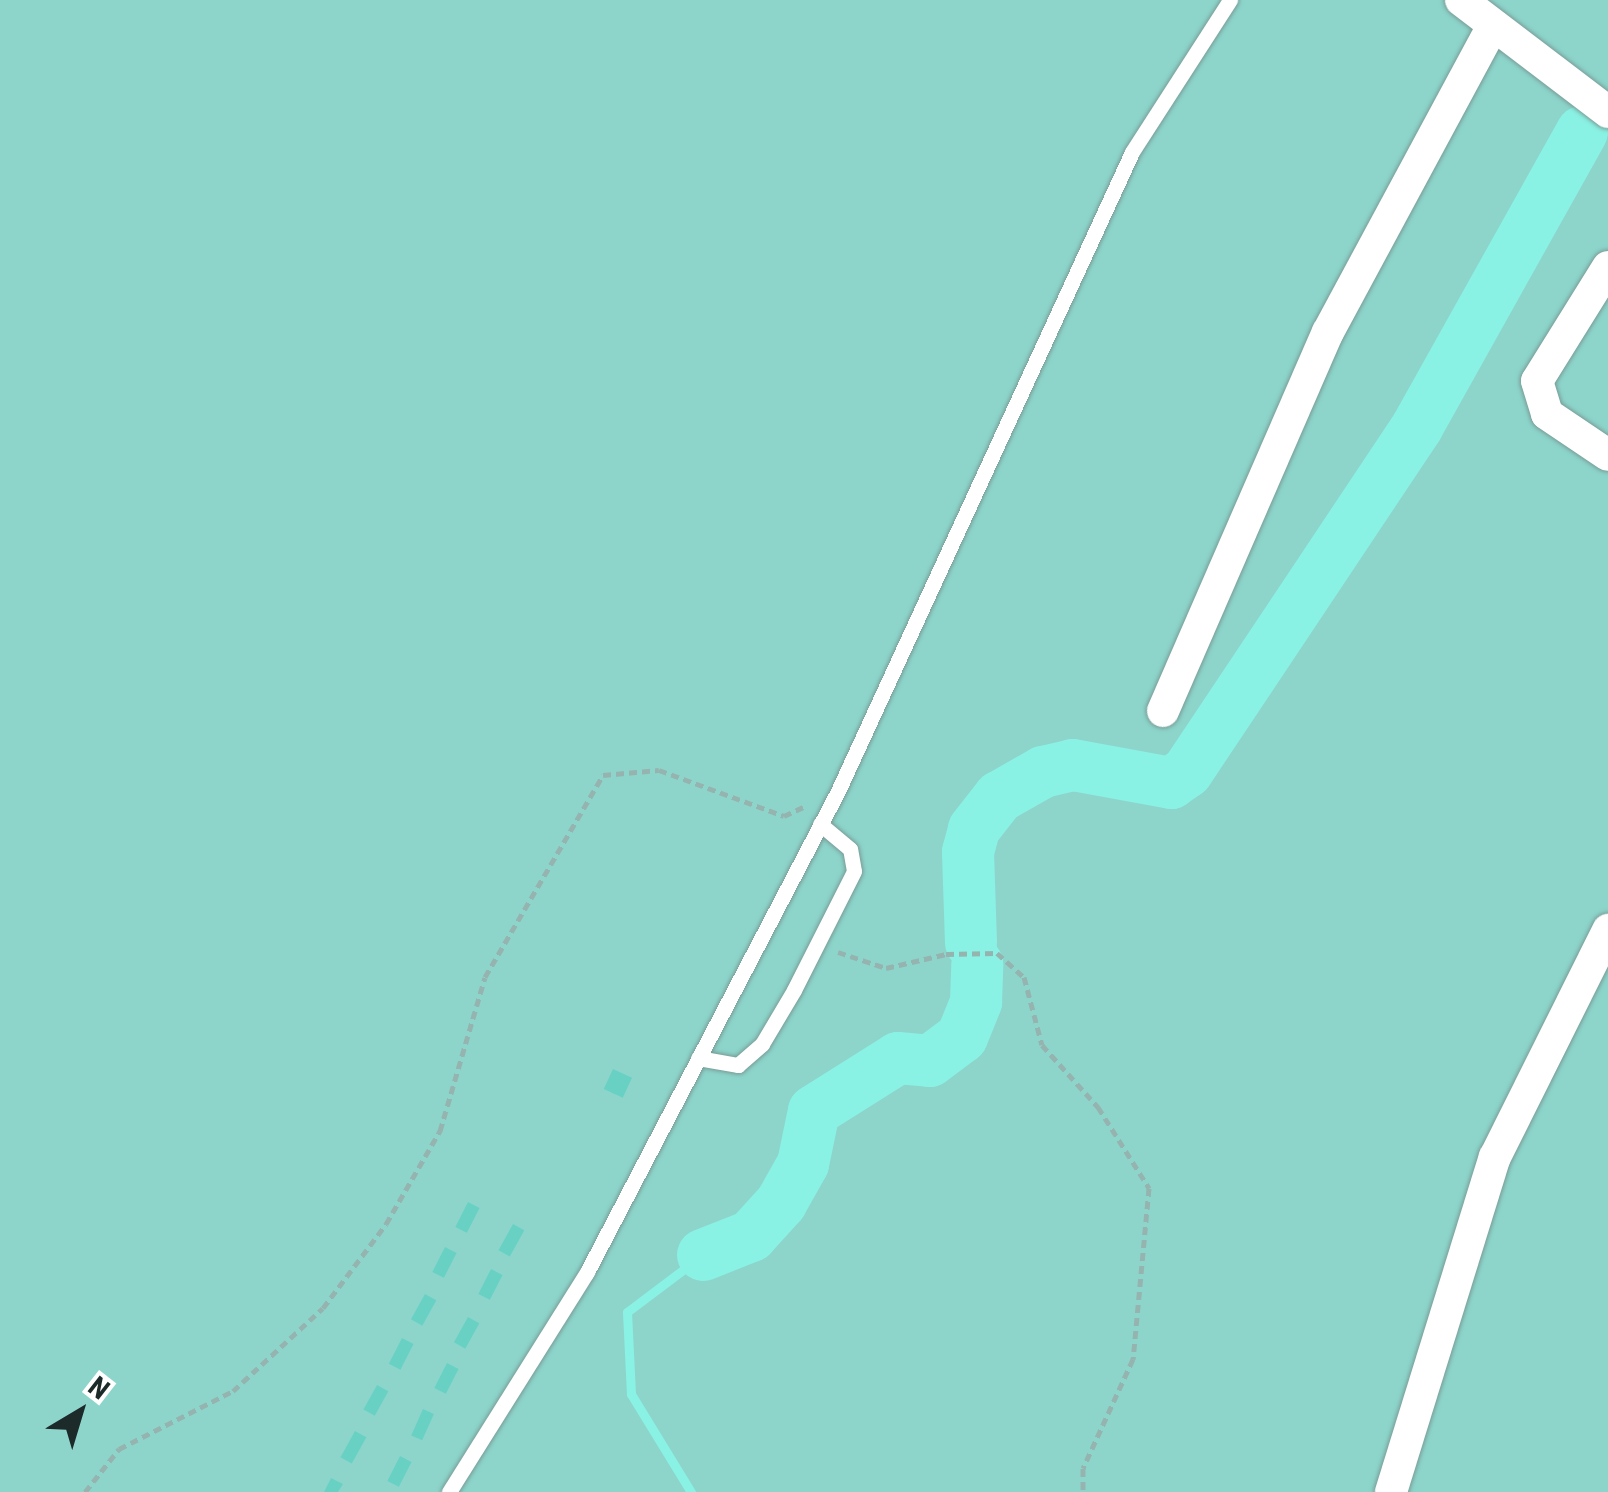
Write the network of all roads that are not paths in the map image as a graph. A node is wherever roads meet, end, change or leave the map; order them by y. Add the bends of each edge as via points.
1 (1230, 0) edge
2 (1461, 0) edge
3 (1493, 26) junction
4 (1608, 112) edge
5 (1608, 267) edge
6 (1608, 455) edge
7 (1163, 711) dead end
8 (820, 824) junction
9 (1608, 930) edge
10 (698, 1058) junction
11 (1389, 1490) edge
12 (450, 1492) edge

1 - 8 lane via 1132,152
2 - 3 street
3 - 4 street
3 - 7 street via 1328,332
5 - 6 street via 1536,381 1548,414
8 - 10 lane
8 - 10 lane via 850,849 854,871 816,945 762,1044 738,1065
9 - 11 street via 1495,1157
10 - 12 lane via 587,1272

